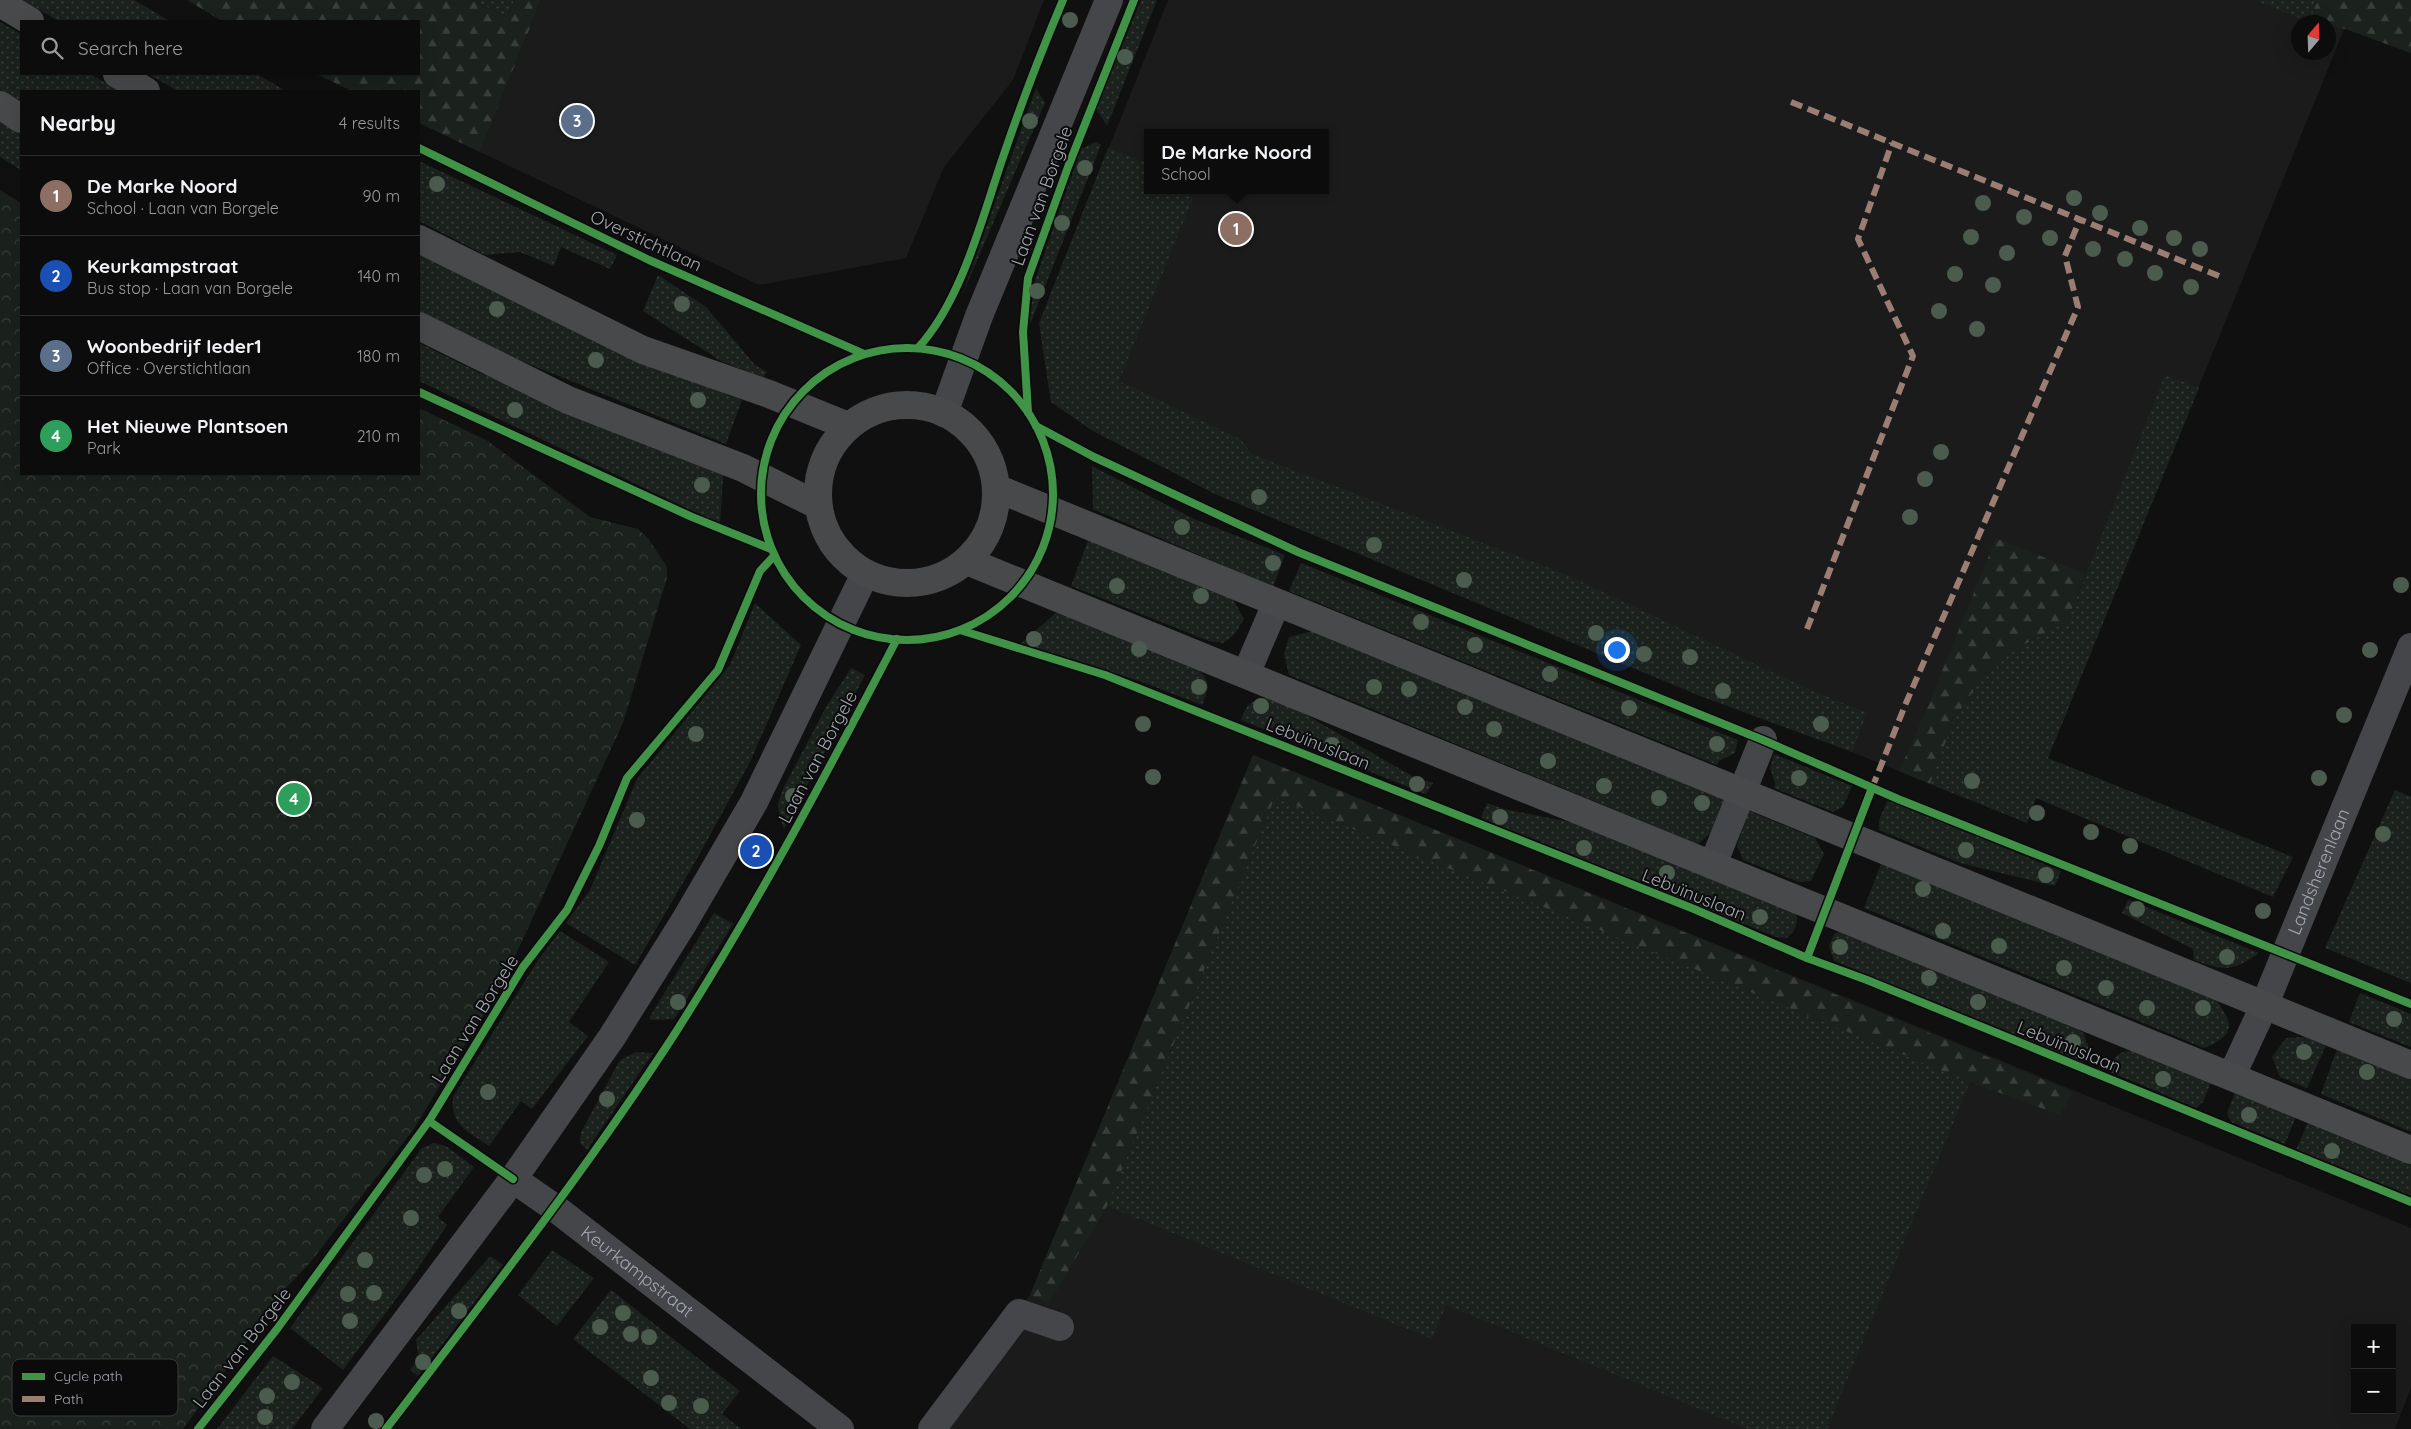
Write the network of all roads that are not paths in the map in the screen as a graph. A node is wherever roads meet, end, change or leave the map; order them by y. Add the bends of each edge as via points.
1 (1109, 0) edge
2 (0, 3) edge
3 (28, 20) edge
4 (119, 75) edge
5 (144, 90) edge
6 (0, 105) edge
7 (20, 118) edge
8 (420, 239) edge
9 (420, 326) edge
10 (944, 413) junction
11 (848, 426) junction
12 (996, 488) junction
13 (817, 504) junction
14 (967, 561) junction
15 (865, 574) junction
16 (1276, 604) junction
17 (2411, 647) edge
18 (1246, 674) junction
19 (1763, 740) dead end
20 (1742, 793) junction
21 (1713, 864) junction
22 (2264, 1006) junction
23 (2411, 1065) edge
24 (2232, 1075) junction
25 (2411, 1150) edge
26 (512, 1179) junction
27 (1060, 1327) dead end
28 (325, 1429) edge
29 (840, 1429) edge
30 (932, 1429) edge

1 - 10 street, Laan van Borgele via 979,316
2 - 3 main road
4 - 5 main road
6 - 7 main road
8 - 11 main road via 644,350
9 - 13 main road via 568,400 743,468
10 - 11 main road via 925,406 884,407
10 - 12 main road via 975,436 993,469
11 - 13 main road via 827,453 820,469
12 - 14 main road via 994,512 987,535
12 - 16 main road
13 - 15 main road via 822,526 832,545 847,562
14 - 15 main road via 936,579 918,583 900,584
14 - 18 main road, Lebuïnuslaan
15 - 26 street, Laan van Borgele via 754,802 612,1037
16 - 18 street
16 - 20 main road
17 - 22 street, Landsherenlaan
18 - 21 main road, Lebuïnuslaan
19 - 20 street, Lebuïnuslaan
20 - 21 street, Lebuïnuslaan
20 - 22 main road
21 - 24 main road, Lebuïnuslaan
22 - 23 main road
22 - 24 street, Landsherenlaan
24 - 25 main road, Lebuïnuslaan
26 - 28 street, Laan van Borgele
26 - 29 street, Keurkampstraat via 555,1208
27 - 30 street via 1019,1313

